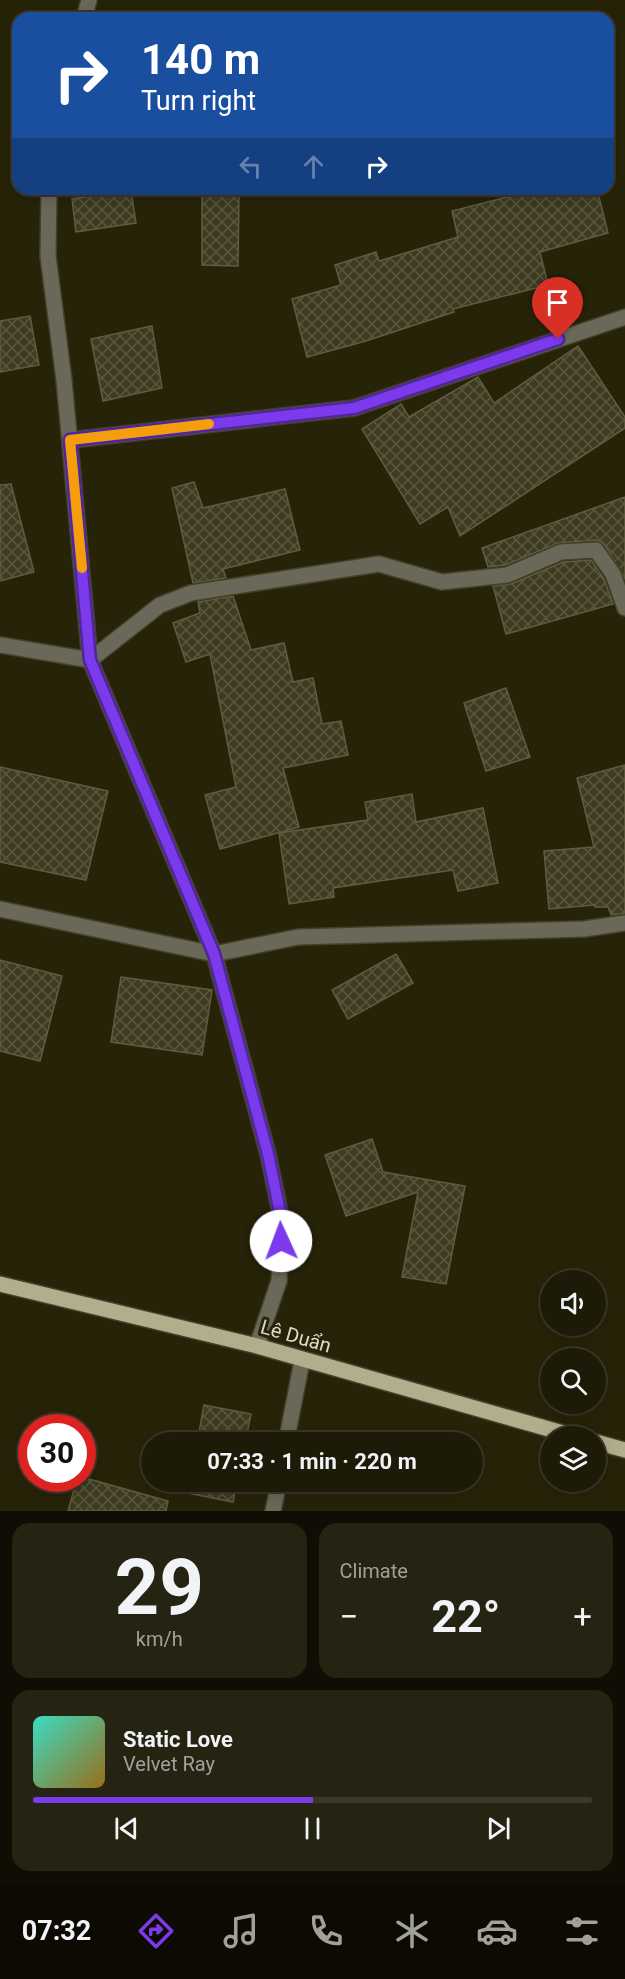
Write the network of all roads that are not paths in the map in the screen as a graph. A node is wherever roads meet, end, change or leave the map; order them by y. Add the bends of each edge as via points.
1 (49, 195) edge
2 (625, 317) edge
3 (70, 440) junction
4 (625, 608) edge
5 (0, 645) edge
6 (90, 660) junction
7 (0, 909) edge
8 (625, 923) edge
9 (214, 954) junction
10 (0, 1284) edge
11 (257, 1346) junction
12 (302, 1360) junction
13 (540, 1426) edge
14 (288, 1432) edge
15 (606, 1445) edge
16 (625, 1450) edge
17 (277, 1492) edge
18 (273, 1511) edge

1 - 3 street via 48,256
2 - 3 street via 354,408
3 - 6 street
4 - 6 street via 613,574 596,550 561,552 507,574 442,582 380,564 191,593 160,605
5 - 6 street
6 - 9 street
7 - 9 street
8 - 9 street via 584,929 298,937
9 - 11 street via 268,1154 282,1222 279,1281
10 - 11 main road, Lê Duẩn
11 - 12 main road, Lê Duẩn
12 - 13 main road, Lê Duẩn
12 - 14 street
15 - 16 main road
17 - 18 street

